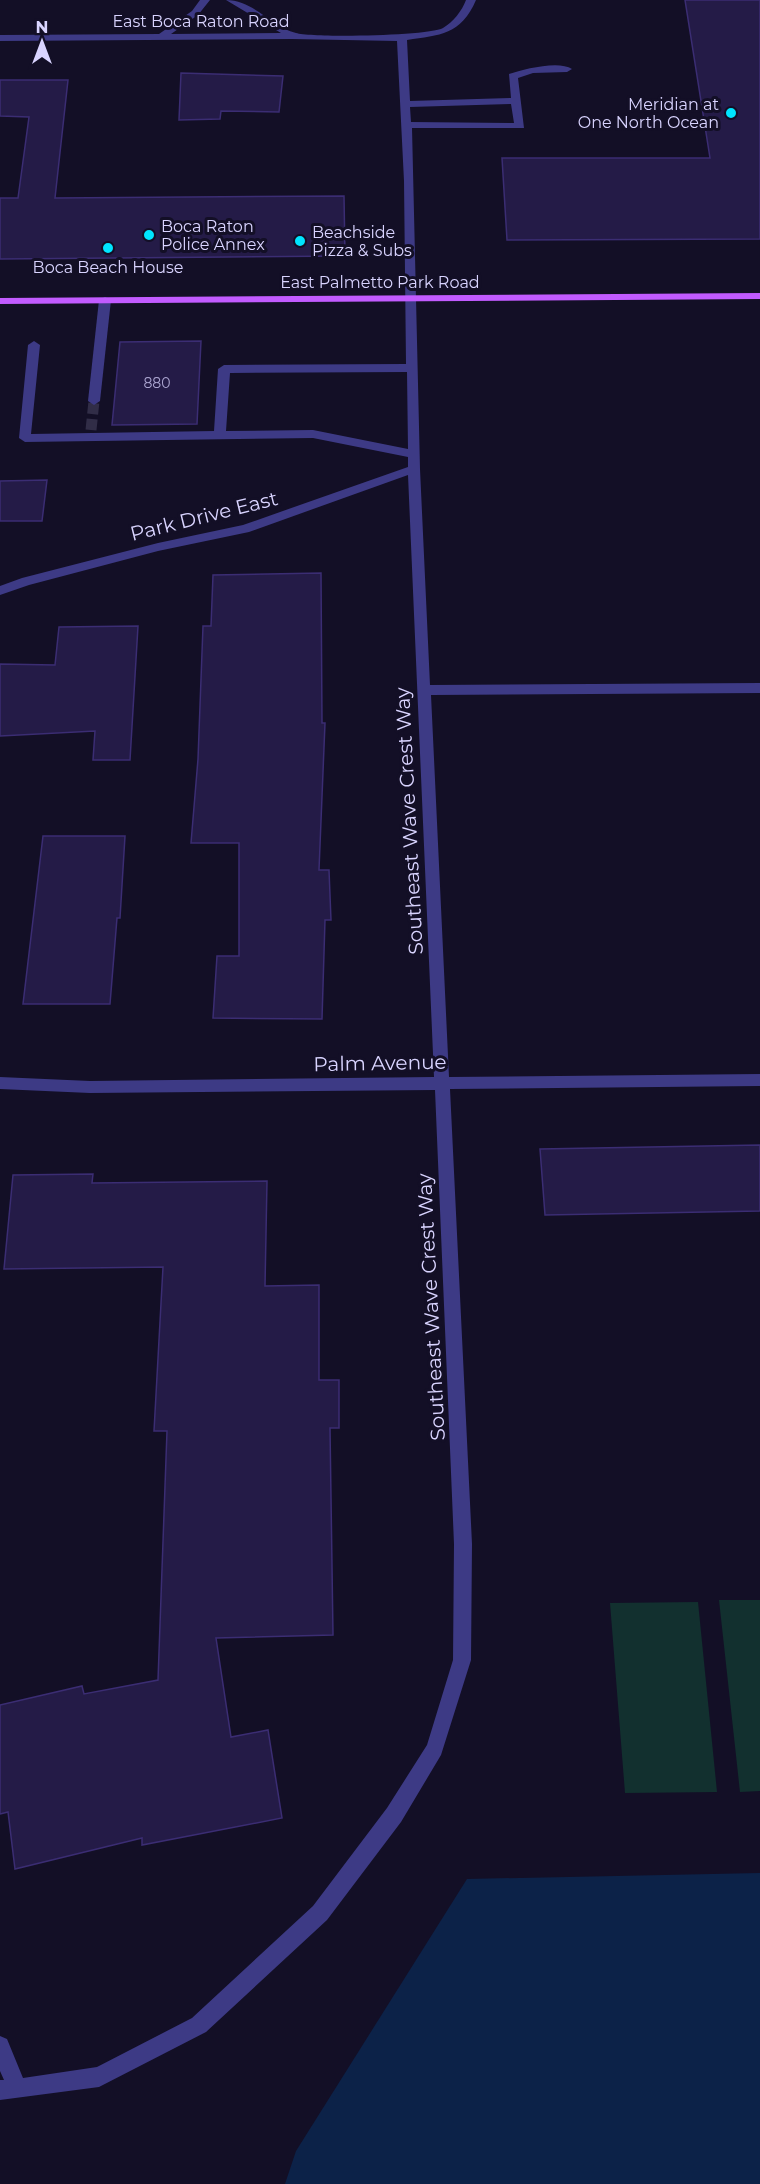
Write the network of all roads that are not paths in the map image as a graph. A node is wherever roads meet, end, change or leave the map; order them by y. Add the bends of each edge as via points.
1 (205, 0) edge
2 (231, 0) edge
3 (471, 0) edge
4 (292, 36) junction
5 (160, 37) junction
6 (0, 38) edge
7 (402, 38) junction
8 (567, 69) dead end
9 (516, 101) junction
10 (405, 104) junction
11 (406, 125) junction
12 (760, 296) edge
13 (411, 298) junction
14 (105, 300) junction
15 (0, 301) edge
16 (34, 345) dead end
17 (412, 368) junction
18 (94, 401) tunnel mouth
19 (220, 435) junction
20 (414, 462) junction
21 (0, 591) edge
22 (760, 688) edge
23 (424, 690) junction
24 (760, 1080) edge
25 (0, 1083) edge
26 (441, 1083) junction
27 (0, 2046) edge
28 (8, 2089) edge

1 - 5 street via 180,26
2 - 4 street
3 - 7 street, East Boca Raton Road via 466,12 445,31
4 - 5 street, East Boca Raton Road
4 - 7 street, East Boca Raton Road
5 - 6 street, East Boca Raton Road
7 - 10 street, Southeast Wave Crest Way
8 - 9 street via 532,70 513,76
9 - 10 street
9 - 11 street via 520,126
10 - 11 street, Southeast Wave Crest Way
11 - 13 street, Southeast Wave Crest Way
12 - 13 main road, East Palmetto Park Road
13 - 14 main road, East Palmetto Park Road
13 - 17 street, Southeast Wave Crest Way
14 - 15 main road, East Palmetto Park Road
14 - 18 street
16 - 19 street via 25,438 90,433
17 - 19 street via 224,369
17 - 20 street, Southeast Wave Crest Way
19 - 20 street via 313,434
20 - 21 street, Park Drive East via 246,529 158,547
20 - 23 street, Southeast Wave Crest Way
22 - 23 street
23 - 26 street, Southeast Wave Crest Way
24 - 26 street, Palm Avenue
25 - 26 street, Palm Avenue via 90,1087
26 - 28 street, Southeast Wave Crest Way via 463,1544 462,1660 435,1749 394,1815 320,1913 199,2025 99,2077
27 - 28 street

